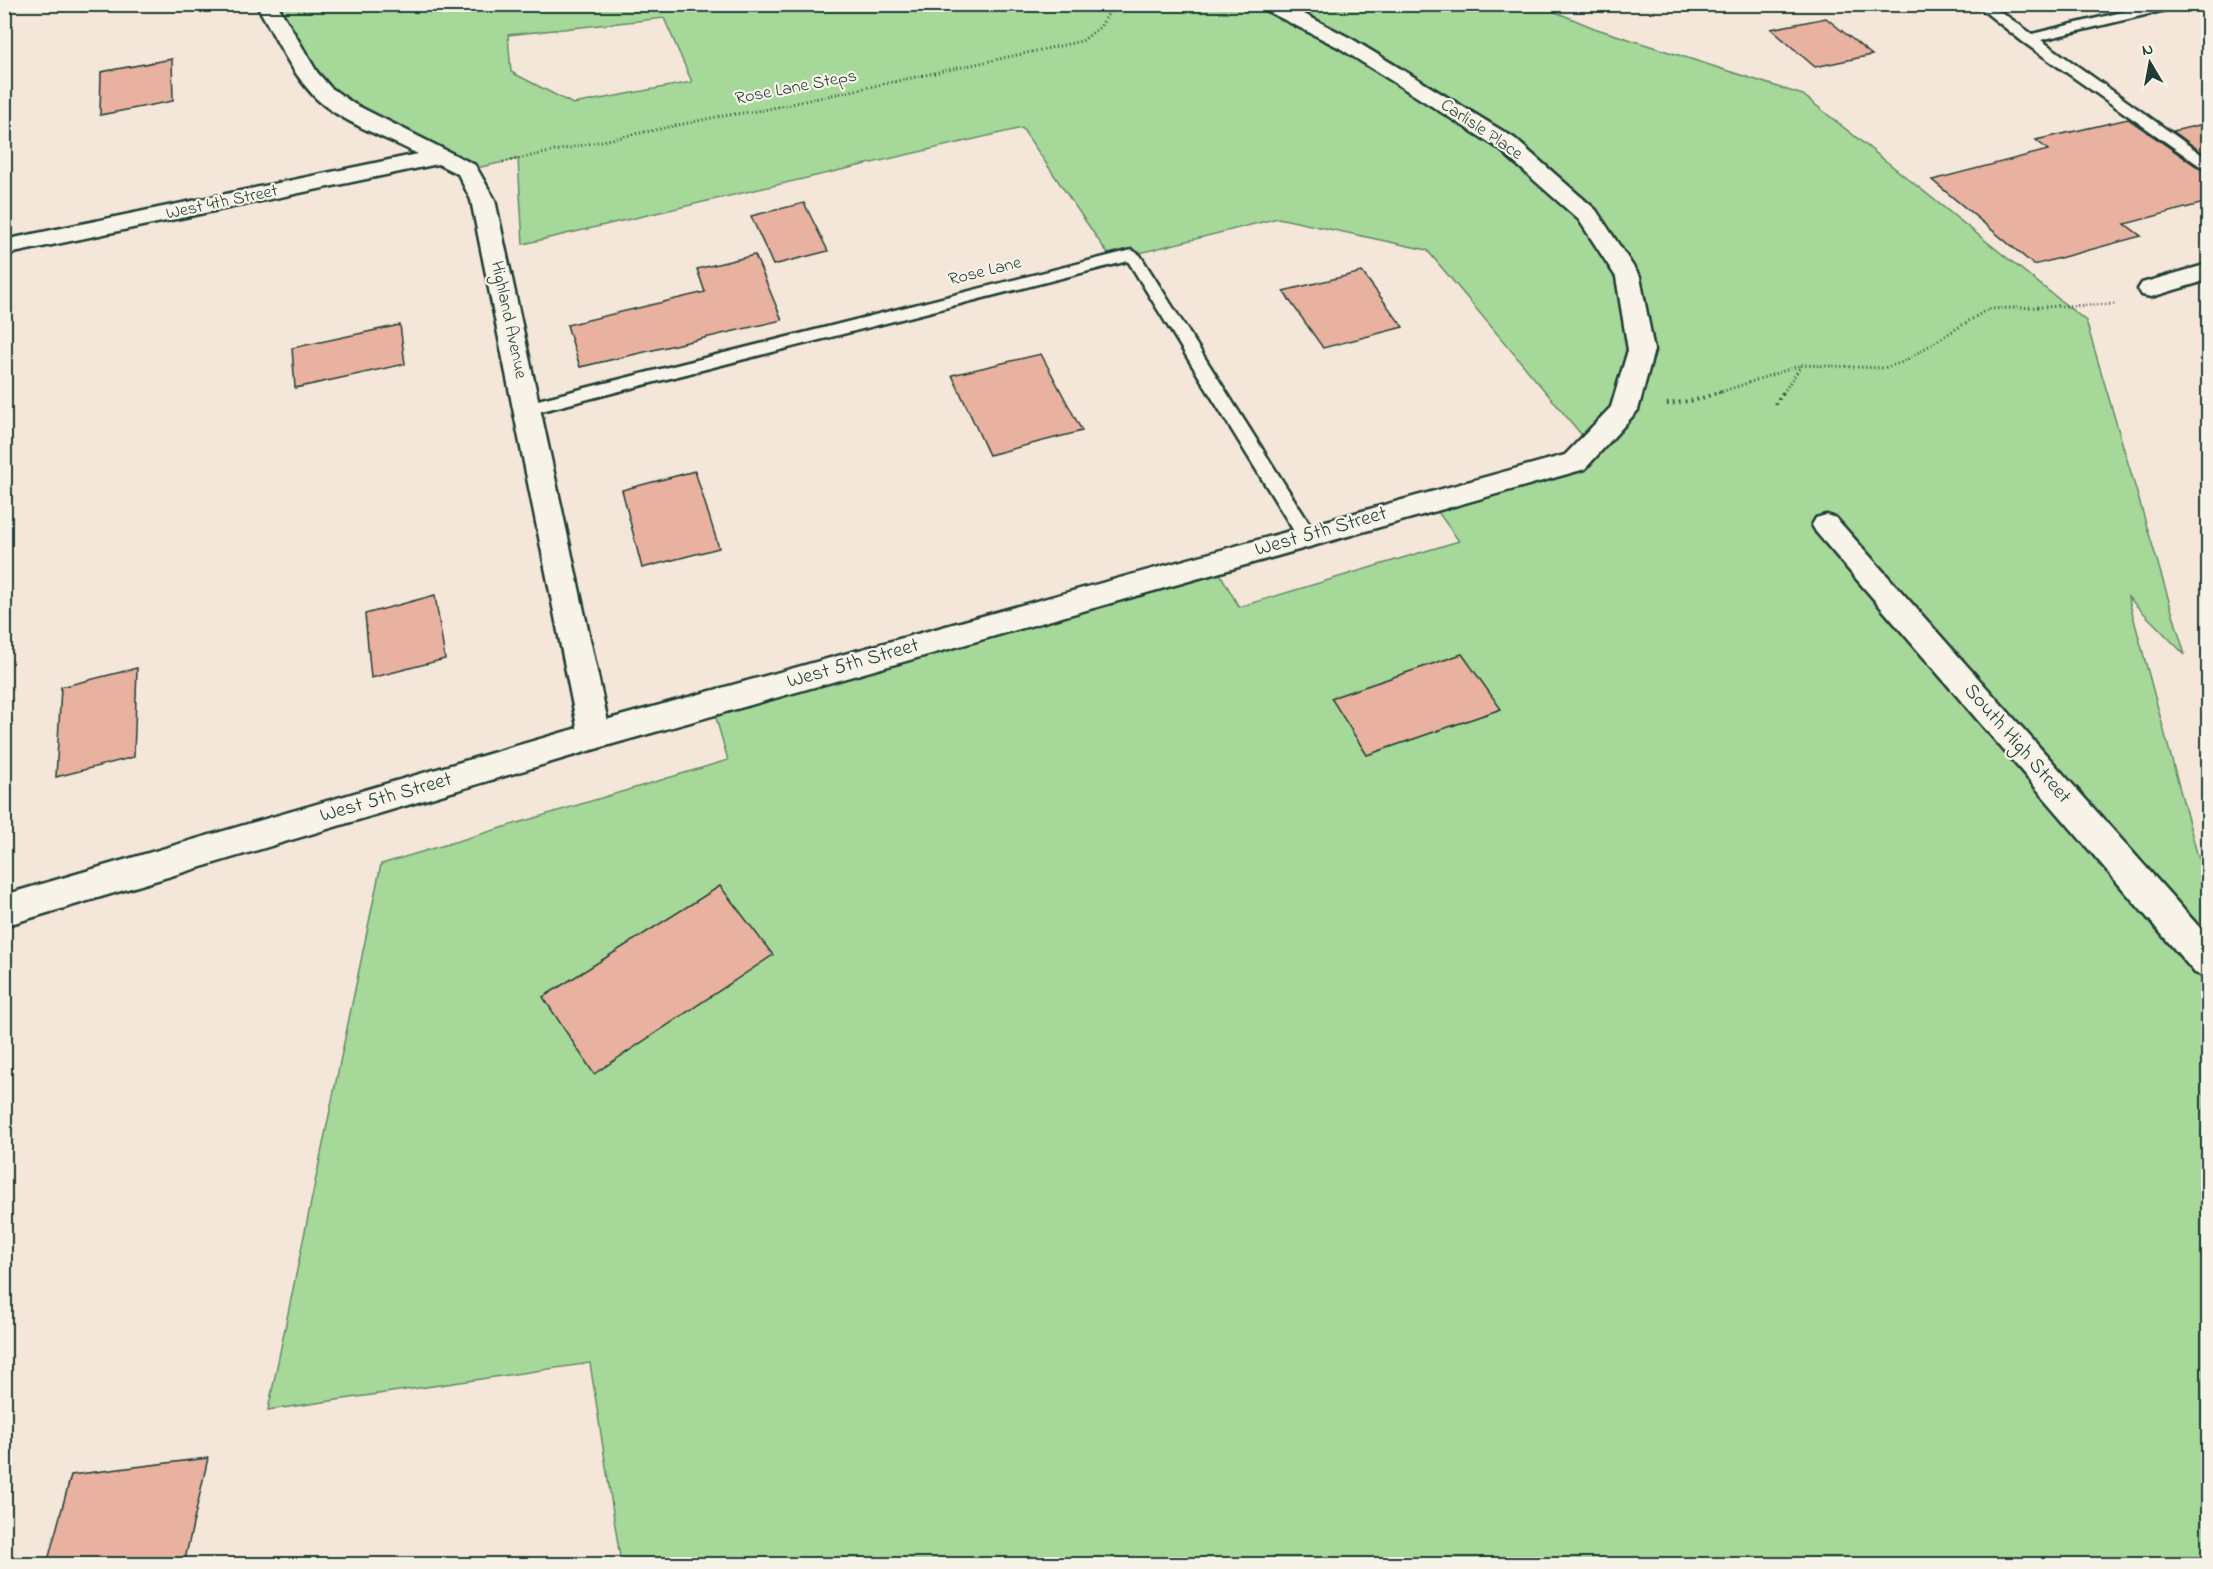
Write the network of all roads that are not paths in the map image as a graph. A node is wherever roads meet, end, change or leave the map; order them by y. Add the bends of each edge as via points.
1 (266, 4) edge
2 (1268, 4) edge
3 (1981, 4) edge
4 (2173, 4) edge
5 (2028, 39) junction
6 (439, 157) junction
7 (2208, 165) edge
8 (4, 248) edge
9 (2208, 272) edge
10 (2151, 289) dead end
11 (1641, 350) joint
12 (526, 409) junction
13 (1826, 525) dead end
14 (1307, 536) junction
15 (596, 736) junction
16 (4, 911) edge
17 (2208, 962) edge

1 - 6 street via 322,92 346,109
2 - 11 street, Carlisle Place via 1345,43 1506,143 1588,215 1628,277
3 - 5 lane
4 - 5 lane
5 - 7 lane
6 - 8 street, West 4th Street
6 - 12 street, Highland Avenue via 467,170 483,200
9 - 10 street
11 - 14 street, West 5th Street via 1624,410 1575,462
12 - 14 lane, Rose Lane via 1132,255
12 - 15 street, Highland Avenue
13 - 17 street, South High Street
14 - 15 street, West 5th Street
15 - 16 street, West 5th Street

